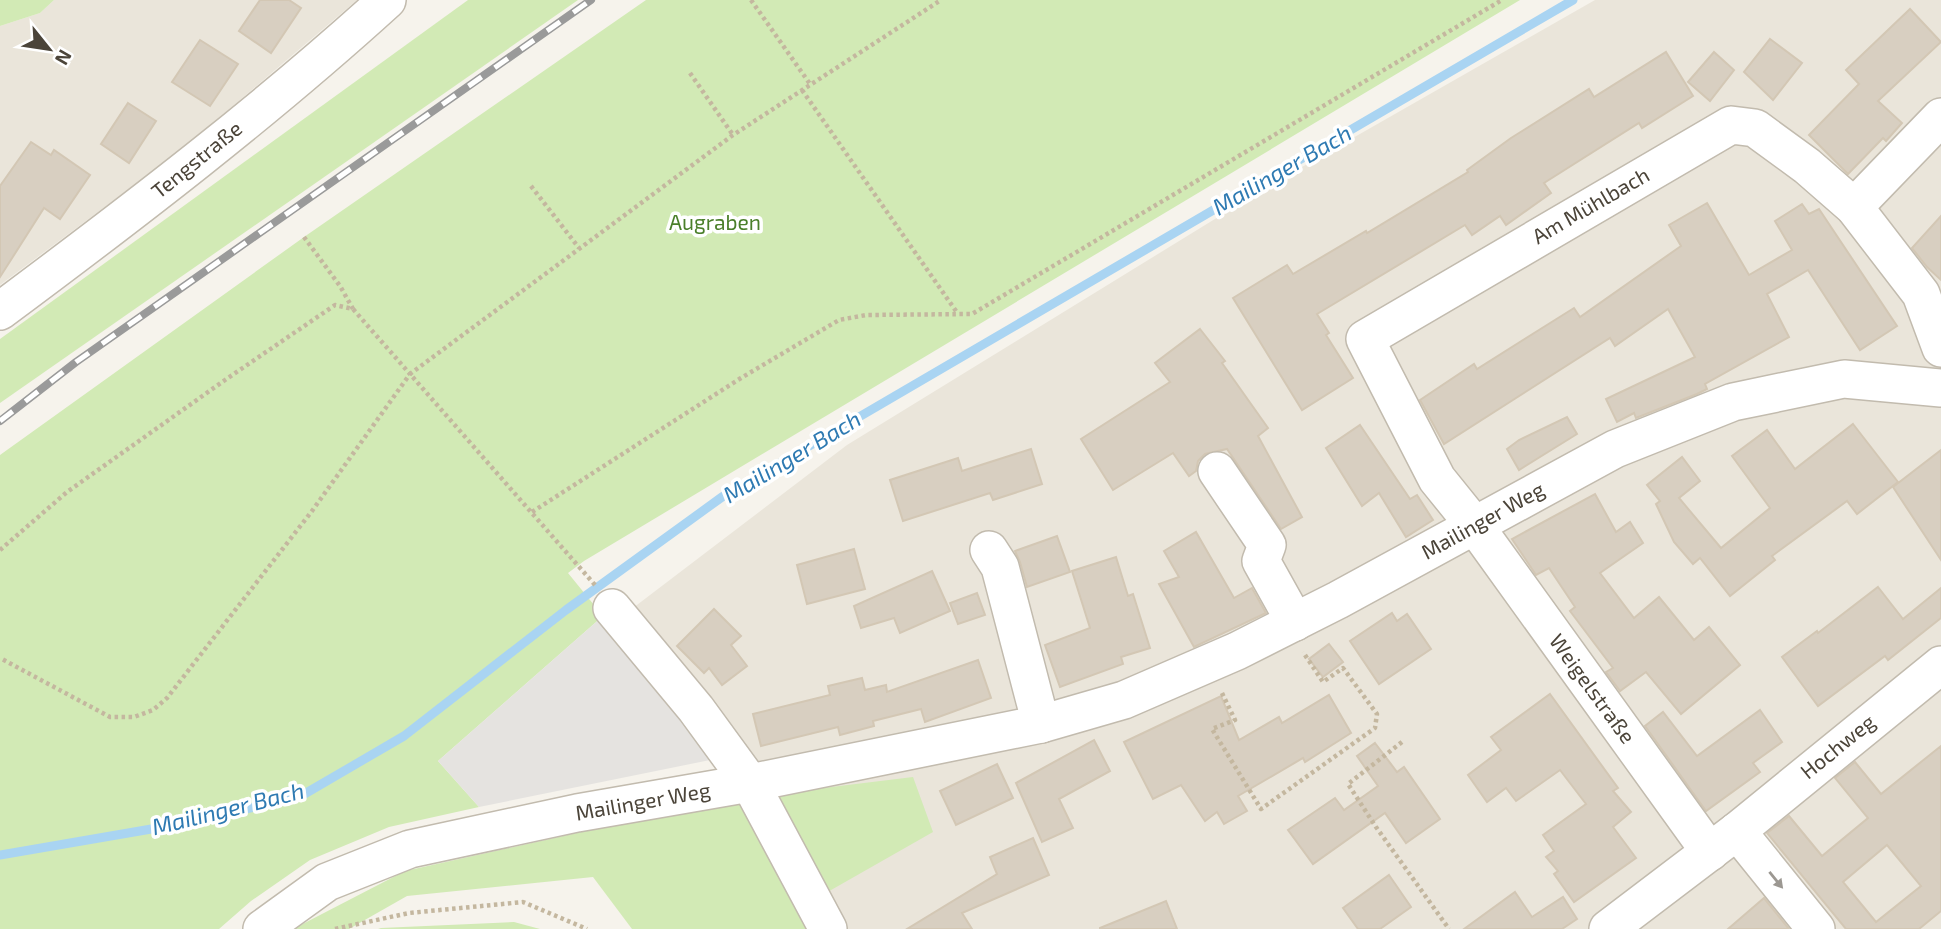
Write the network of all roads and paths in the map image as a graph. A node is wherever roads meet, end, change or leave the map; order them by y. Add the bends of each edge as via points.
1 (387, 0) edge
2 (751, 0) edge
3 (941, 0) edge
4 (1502, 0) edge
5 (690, 73) dead end
6 (810, 84) junction
7 (802, 90) junction
8 (1941, 117) edge
9 (733, 135) junction
10 (531, 186) dead end
11 (1854, 207) junction
12 (304, 237) dead end
13 (579, 248) junction
14 (353, 309) junction
15 (0, 311) edge
16 (958, 315) junction
17 (1941, 348) edge
18 (410, 374) junction
19 (1941, 388) edge
20 (1217, 471) dead end
21 (532, 512) junction
22 (1475, 526) junction
23 (0, 550) edge
24 (989, 550) dead end
25 (585, 572) dead end
26 (612, 608) dead end
27 (1290, 624) junction
28 (0, 658) edge
29 (1208, 663) junction
30 (1941, 665) edge
31 (1041, 724) junction
32 (1402, 742) dead end
33 (750, 783) junction
34 (1723, 841) junction
35 (262, 929) edge
36 (335, 929) edge
37 (587, 929) edge
38 (828, 929) edge
39 (1449, 929) edge
40 (1608, 929) edge
41 (1816, 929) edge

1 - 15 street, Tengstraße via 145,202
2 - 6 path
3 - 6 path
4 - 16 path via 972,314
5 - 9 path
6 - 7 path
7 - 9 path
7 - 16 path
8 - 11 street
9 - 13 path
10 - 13 path
11 - 17 street, Am Mühlbach via 1921,294
11 - 22 street, Am Mühlbach via 1755,128 1731,125 1365,339 1437,479
12 - 14 path
13 - 18 path
14 - 18 path
14 - 23 path via 335,305 247,365 67,492
16 - 21 path via 866,315 839,320
18 - 21 path
18 - 28 path via 312,511 153,710 134,717 110,717
19 - 22 street, Mailinger Weg via 1844,379 1733,402 1615,449
20 - 27 street via 1267,545 1261,561
21 - 25 path
22 - 27 street, Mailinger Weg
22 - 34 street, Weigelstraße
24 - 31 street via 1000,567
26 - 33 street
27 - 29 street, Mailinger Weg
27 - 29 path via 1323,682 1343,668 1377,715 1375,728 1261,809 1212,729 1234,720
29 - 31 street, Mailinger Weg via 1124,700
30 - 34 street, Hochweg
31 - 33 street, Mailinger Weg
32 - 39 path via 1348,784
33 - 35 street, Mailinger Weg via 577,813 410,849 327,882
33 - 38 street
34 - 40 street, Hochweg
34 -> 41 street
36 - 37 path via 409,913 523,902

